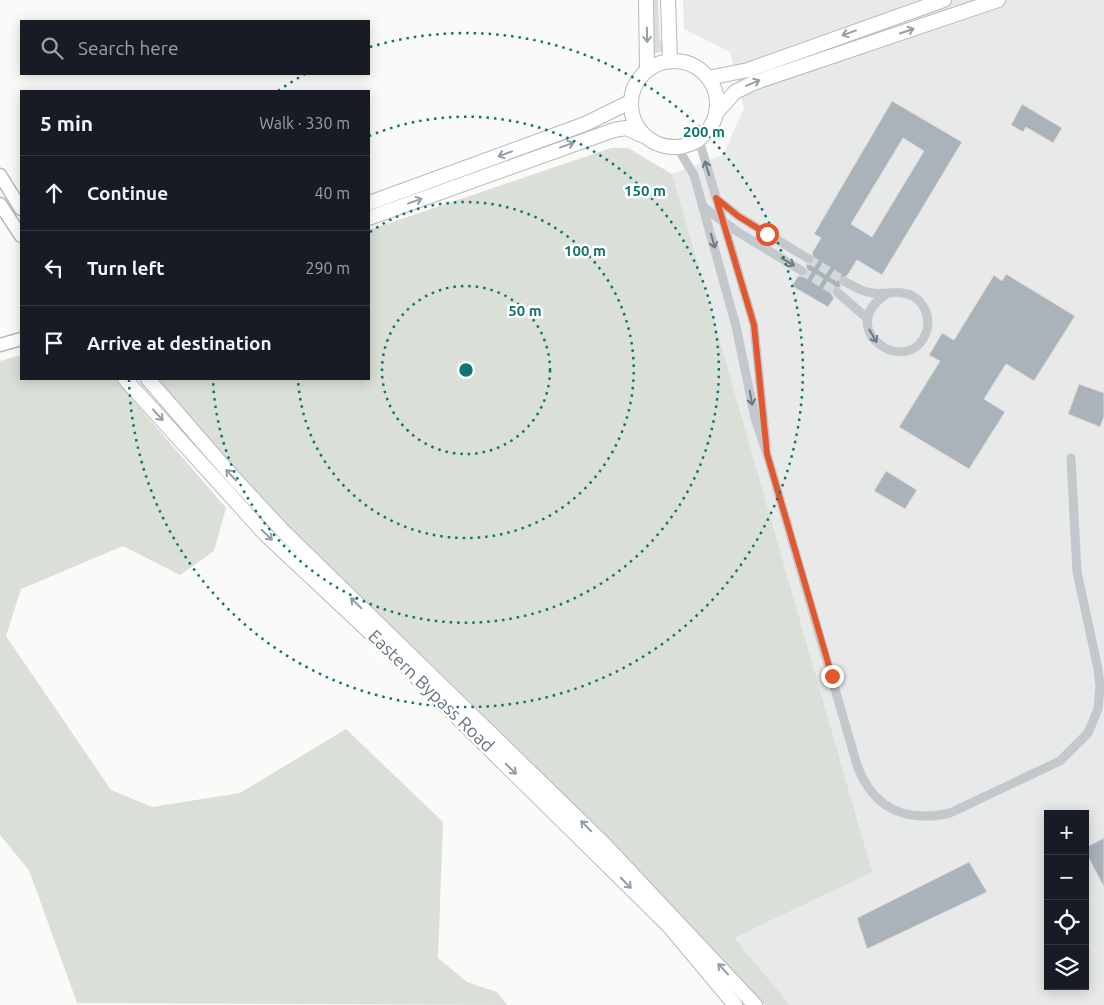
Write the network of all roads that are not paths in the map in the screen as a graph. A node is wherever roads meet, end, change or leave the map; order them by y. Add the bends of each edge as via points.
1 (646, 0) edge
2 (668, 0) edge
3 (944, 0) edge
4 (998, 0) edge
5 (670, 61) junction
6 (647, 70) junction
7 (708, 78) junction
8 (630, 102) junction
9 (716, 114) junction
10 (644, 136) junction
11 (699, 140) junction
12 (677, 147) junction
13 (0, 175) edge
14 (716, 198) junction
15 (370, 203) edge
16 (0, 204) edge
17 (20, 207) edge
18 (703, 207) junction
19 (370, 218) edge
20 (724, 223) junction
21 (20, 234) edge
22 (808, 259) tunnel mouth
23 (802, 271) tunnel mouth
24 (844, 281) tunnel mouth
25 (837, 292) tunnel mouth
26 (885, 295) junction
27 (868, 319) junction
28 (20, 331) edge
29 (10, 342) edge
30 (127, 380) edge
31 (149, 380) edge
32 (767, 454) junction
33 (1071, 458) dead end
34 (735, 1005) edge
35 (756, 1005) edge

1 -> 6 main road
2 - 5 main road
3 -> 7 main road via 748,70
9 -> 4 main road via 731,96 753,82
5 - 6 main road
5 - 7 main road via 688,63
6 - 8 main road via 635,84
7 - 9 main road via 715,91
8 - 10 main road via 634,120
8 -> 15 main road via 585,124
9 - 11 main road via 710,128
10 - 12 main road via 658,144
19 -> 10 main road via 614,130 626,128
11 - 12 main road
14 -> 11 street
12 - 18 street via 694,175
13 - 17 street
14 - 20 street
14 - 22 street via 738,216
16 - 21 street
18 - 20 street
18 -> 32 street via 736,326 759,435
20 -> 23 street
20 - 32 street via 754,325
24 - 26 street via 864,291
25 - 27 street
26 - 27 street via 877,301
27 -> 26 street via 873,339 889,351 910,350 924,337 928,319 920,302 904,293
28 - 29 street
30 -> 34 main road, Eastern Bypass Road via 266,534 393,654 669,926
35 -> 31 main road, Eastern Bypass Road via 604,844 283,531
32 - 33 street via 863,782 887,806 901,814 919,817 950,813 1060,761 1081,742 1093,722 1100,686 1077,572

